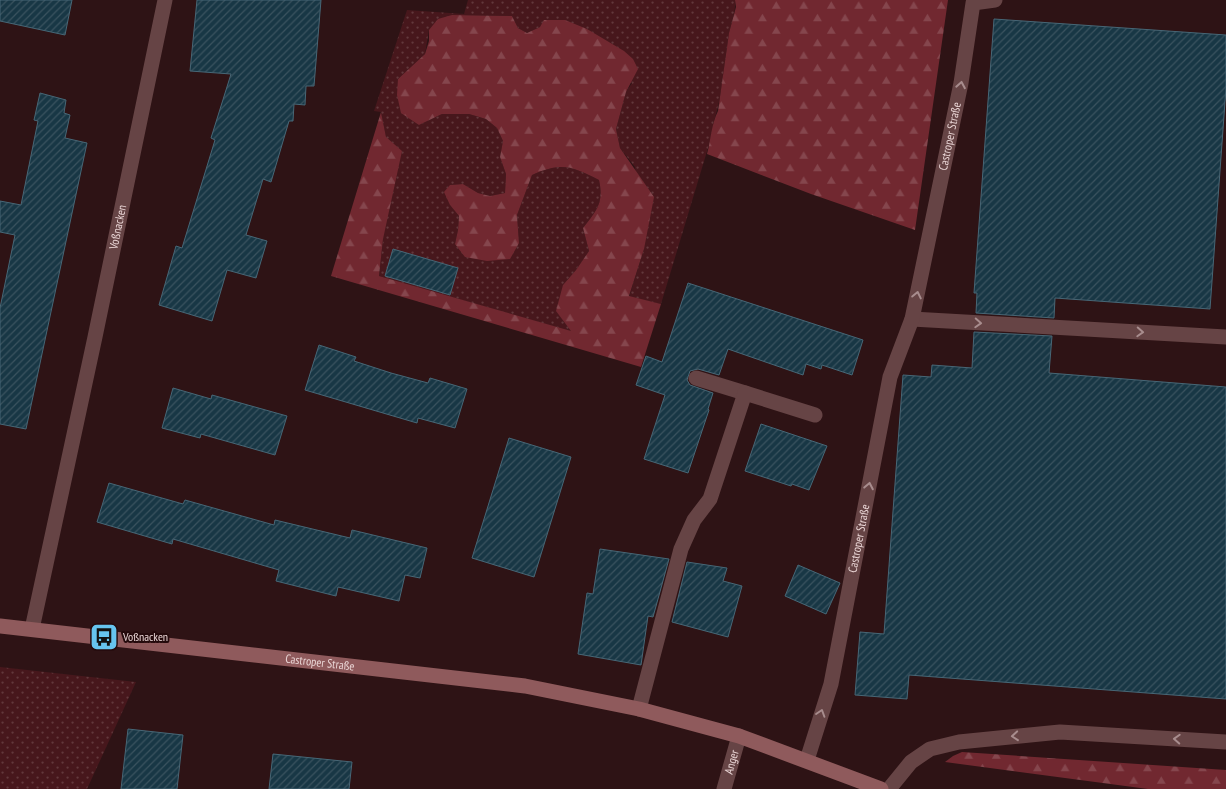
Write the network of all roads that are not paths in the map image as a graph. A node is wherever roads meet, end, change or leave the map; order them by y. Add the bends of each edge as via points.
1 (164, 0) edge
2 (995, 0) edge
3 (912, 319) junction
4 (1226, 337) edge
5 (696, 378) dead end
6 (745, 393) junction
7 (815, 415) dead end
8 (0, 626) edge
9 (32, 629) junction
10 (639, 709) junction
11 (740, 736) junction
12 (1226, 742) edge
13 (806, 760) junction
14 (724, 789) edge
15 (881, 789) edge
16 (889, 789) edge

1 - 9 street, Voßnacken
3 -> 2 street, Castroper Straße via 961,83 973,2
3 -> 4 street
13 -> 3 street, Castroper Straße via 831,684 890,376
5 - 6 street
6 - 7 street
6 - 10 street via 710,499 694,520 681,549
8 - 9 main road, Castroper Straße
9 - 10 main road, Castroper Straße via 525,686
10 - 11 main road, Castroper Straße
11 - 13 main road, Castroper Straße
11 - 14 street, Anger
12 -> 16 street via 1060,732 959,742 930,750 911,762
13 - 15 main road, Castroper Straße

